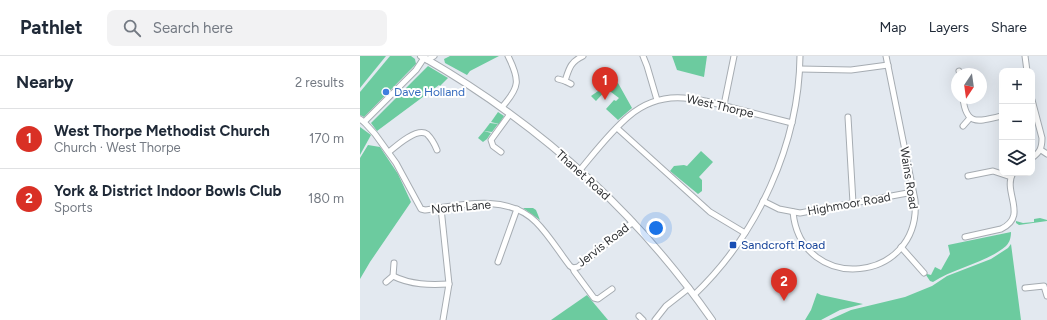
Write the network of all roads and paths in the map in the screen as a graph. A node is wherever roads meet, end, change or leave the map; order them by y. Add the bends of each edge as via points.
1 (434, 56) edge
2 (508, 56) edge
3 (583, 56) edge
4 (643, 56) edge
5 (734, 56) edge
6 (800, 56) edge
7 (886, 56) edge
8 (1025, 56) edge
9 (424, 58) edge
10 (888, 65) junction
11 (1027, 68) edge
12 (800, 69) junction
13 (558, 79) dead end
14 (565, 82) junction
15 (571, 84) dead end
16 (657, 100) junction
17 (964, 104) edge
18 (724, 106) junction
19 (502, 107) junction
20 (510, 114) junction
21 (1035, 116) edge
22 (848, 117) dead end
23 (999, 117) edge
24 (970, 118) junction
25 (362, 121) edge
26 (792, 123) junction
27 (963, 126) dead end
28 (617, 128) junction
29 (437, 150) dead end
30 (1041, 150) junction
31 (389, 152) junction
32 (501, 152) dead end
33 (1047, 154) edge
34 (1035, 155) edge
35 (580, 170) junction
36 (999, 172) edge
37 (1012, 176) edge
38 (972, 177) dead end
39 (913, 192) junction
40 (763, 201) junction
41 (853, 203) junction
42 (441, 208) junction
43 (517, 210) junction
44 (793, 212) junction
45 (633, 222) junction
46 (745, 233) junction
47 (965, 236) dead end
48 (901, 247) junction
49 (498, 262) dead end
50 (394, 264) dead end
51 (573, 268) junction
52 (924, 273) dead end
53 (393, 276) junction
54 (386, 282) dead end
55 (450, 284) junction
56 (689, 288) junction
57 (1025, 288) dead end
58 (612, 289) dead end
59 (694, 295) junction
60 (1047, 296) edge
61 (443, 320) edge
62 (655, 320) edge
63 (712, 320) edge

1 - 9 street
2 - 19 street via 515,71 517,85
3 - 14 street via 573,62
4 - 16 street
5 - 18 street
6 - 12 street
7 - 10 street, Wains Road
8 - 11 street
9 - 19 street, Thanet Road
9 - 25 street via 416,70
10 - 12 street via 851,70
10 - 39 street, Wains Road
12 - 26 street
13 - 14 street
14 - 15 street
16 - 18 street, West Thorpe via 681,97
16 - 28 street, West Thorpe via 637,110
17 - 24 street
18 - 26 street, West Thorpe
19 - 20 street, Thanet Road
20 - 32 street via 491,140 493,146
20 - 35 street, Thanet Road
21 - 30 street via 1042,138
22 - 41 street
23 - 24 street via 982,121
24 - 27 street
25 - 31 street, North Lane
26 - 40 street
28 - 35 street, West Thorpe
28 - 46 street via 710,212
29 - 31 street via 428,136 420,133 402,141
30 - 33 street
30 - 34 street
31 - 42 street, North Lane via 421,210
35 - 45 street, Thanet Road
36 - 38 street via 993,171
37 - 47 street via 1010,187 1015,211 1012,220 1001,229
39 - 41 street, Highmoor Road
39 - 48 street, Wains Road via 914,222 908,238
40 - 44 street, Highmoor Road via 779,209
40 - 46 street
41 - 44 street, Highmoor Road via 807,212
42 - 43 street, North Lane via 488,204
42 - 55 street
43 - 49 street
43 - 51 street, North Lane via 538,223
44 - 48 street, Wains Road via 798,233 806,247 818,259 835,267 854,270 872,267 888,260
45 - 51 street, Jervis Road via 578,267
45 - 56 street, Thanet Road
46 - 59 street via 717,272
48 - 52 street
50 - 53 street
51 - 58 street, North Lane via 594,298 598,299
53 - 54 street
53 - 55 street via 424,285
55 - 61 street
56 - 59 street, Thanet Road
56 - 62 street via 666,306
57 - 60 street via 1044,286
59 - 63 street, Thanet Road

